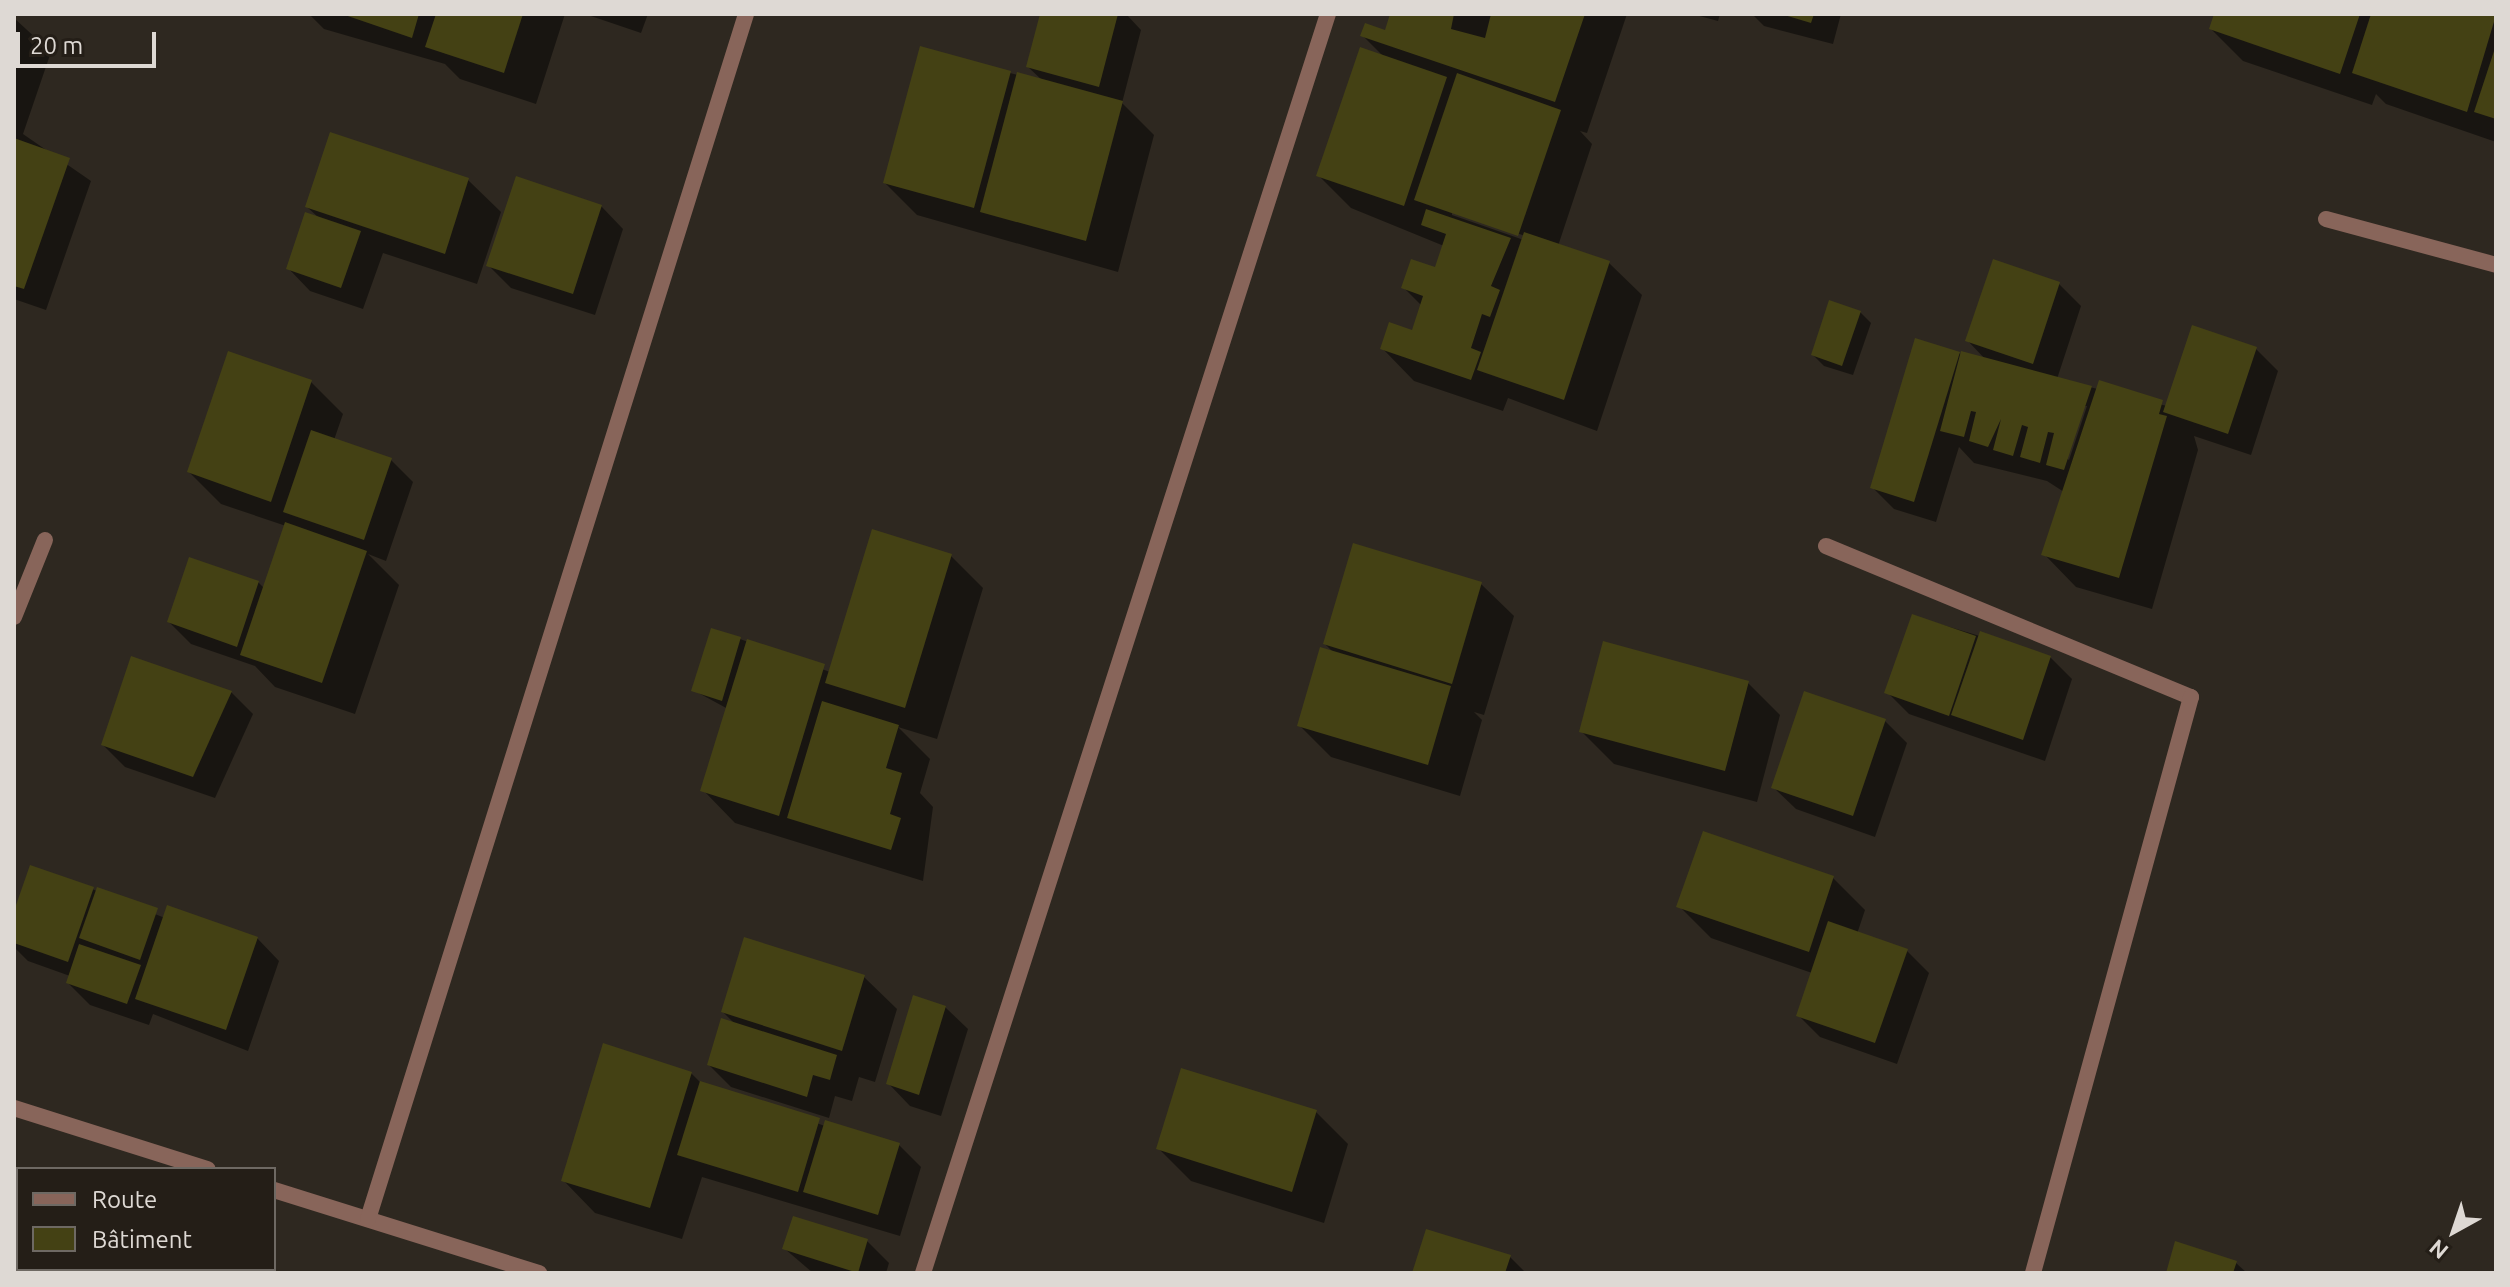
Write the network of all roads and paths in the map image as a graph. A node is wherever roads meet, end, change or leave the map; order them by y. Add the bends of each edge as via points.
1 (746, 14) edge
2 (1328, 14) edge
3 (2326, 219) dead end
4 (2496, 265) edge
5 (45, 540) dead end
6 (1826, 546) dead end
7 (14, 617) edge
8 (14, 1108) edge
9 (202, 1167) edge
10 (276, 1191) edge
11 (368, 1219) junction
12 (539, 1273) edge
13 (923, 1273) edge
14 (2033, 1273) edge

1 - 11 street
2 - 13 street
3 - 4 street
5 - 7 street
6 - 14 street via 2191,697
8 - 9 street
10 - 11 street
11 - 12 street

